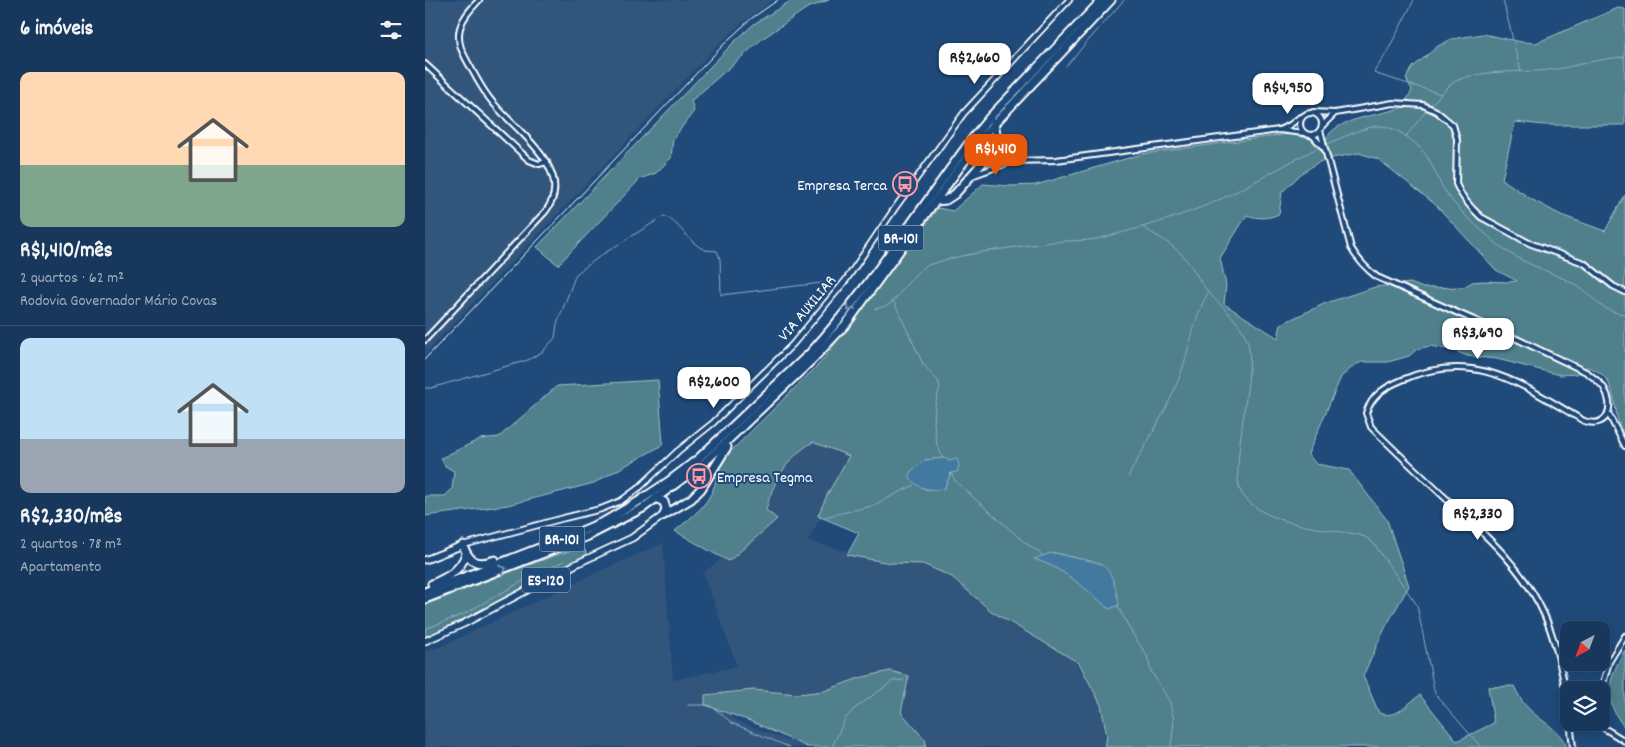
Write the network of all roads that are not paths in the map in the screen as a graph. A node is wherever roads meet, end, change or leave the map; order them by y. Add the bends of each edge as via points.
1 (479, 0) edge
2 (1069, 0) edge
3 (1102, 0) edge
4 (1111, 0) edge
5 (425, 64) edge
6 (1313, 112) junction
7 (1335, 113) junction
8 (1305, 114) junction
9 (994, 122) junction
10 (1321, 128) junction
11 (1279, 130) junction
12 (1304, 133) junction
13 (1312, 135) junction
14 (999, 146) junction
15 (1324, 148) junction
16 (1013, 161) junction
17 (547, 162) junction
18 (973, 174) junction
19 (936, 201) junction
20 (1625, 292) edge
21 (425, 340) edge
22 (1608, 413) junction
23 (741, 429) junction
24 (1625, 446) edge
25 (656, 498) junction
26 (664, 515) junction
27 (463, 545) junction
28 (529, 551) junction
29 (466, 554) junction
30 (425, 560) edge
31 (425, 588) edge
32 (425, 592) edge
33 (425, 599) edge
34 (1625, 636) edge
35 (425, 641) edge
36 (1563, 681) edge
37 (1604, 681) edge
38 (1571, 731) edge
39 (1610, 731) edge
40 (1625, 740) edge
41 (1573, 747) edge

1 - 17 street via 461,24 459,39 462,53 490,100
2 - 27 street, VIA AUXILIAR via 964,113 845,280 793,344 713,423 621,501
3 -> 28 highway, BR-101 via 975,135 860,294 811,352 716,442 663,486 605,521
4 - 9 highway, BR-101
5 - 17 street via 529,160 536,164
6 - 7 street
6 - 8 street
6 - 10 street via 1320,118
7 - 10 street
7 - 20 street via 1393,103 1423,105 1436,111 1453,125 1457,139 1456,184 1481,217 1529,242 1584,262
8 - 11 street
8 - 12 street via 1299,121
9 - 14 highway
9 - 19 highway, BR-101
10 - 13 street
10 - 15 street
11 - 12 street
11 - 16 street via 1056,160
12 - 13 street
13 - 15 street
14 - 16 street
14 - 18 highway
15 - 22 street via 1351,248 1365,268 1377,277 1586,372 1603,387 1610,405
16 - 18 street
17 - 21 street via 555,187 547,209
18 - 19 highway via 955,194 946,200
19 - 23 highway, BR-101 via 847,323
22 - 24 street
22 - 36 street via 1603,420 1591,424 1518,383 1485,371 1459,368 1425,372 1390,386 1380,391 1366,413 1371,427 1491,540 1531,589 1552,634
23 - 25 highway, BR-101 via 705,462
23 - 26 highway via 719,457 701,489
25 - 26 highway via 665,502
33 -> 25 highway, BR-101 via 588,536
26 - 35 main road, ES-120 via 632,538
27 - 29 highway
27 - 30 main road
28 - 29 highway via 481,563 471,560
28 - 32 highway, BR-101
29 - 31 highway via 455,572
34 - 37 street via 1609,662
38 - 41 street
39 - 40 street

